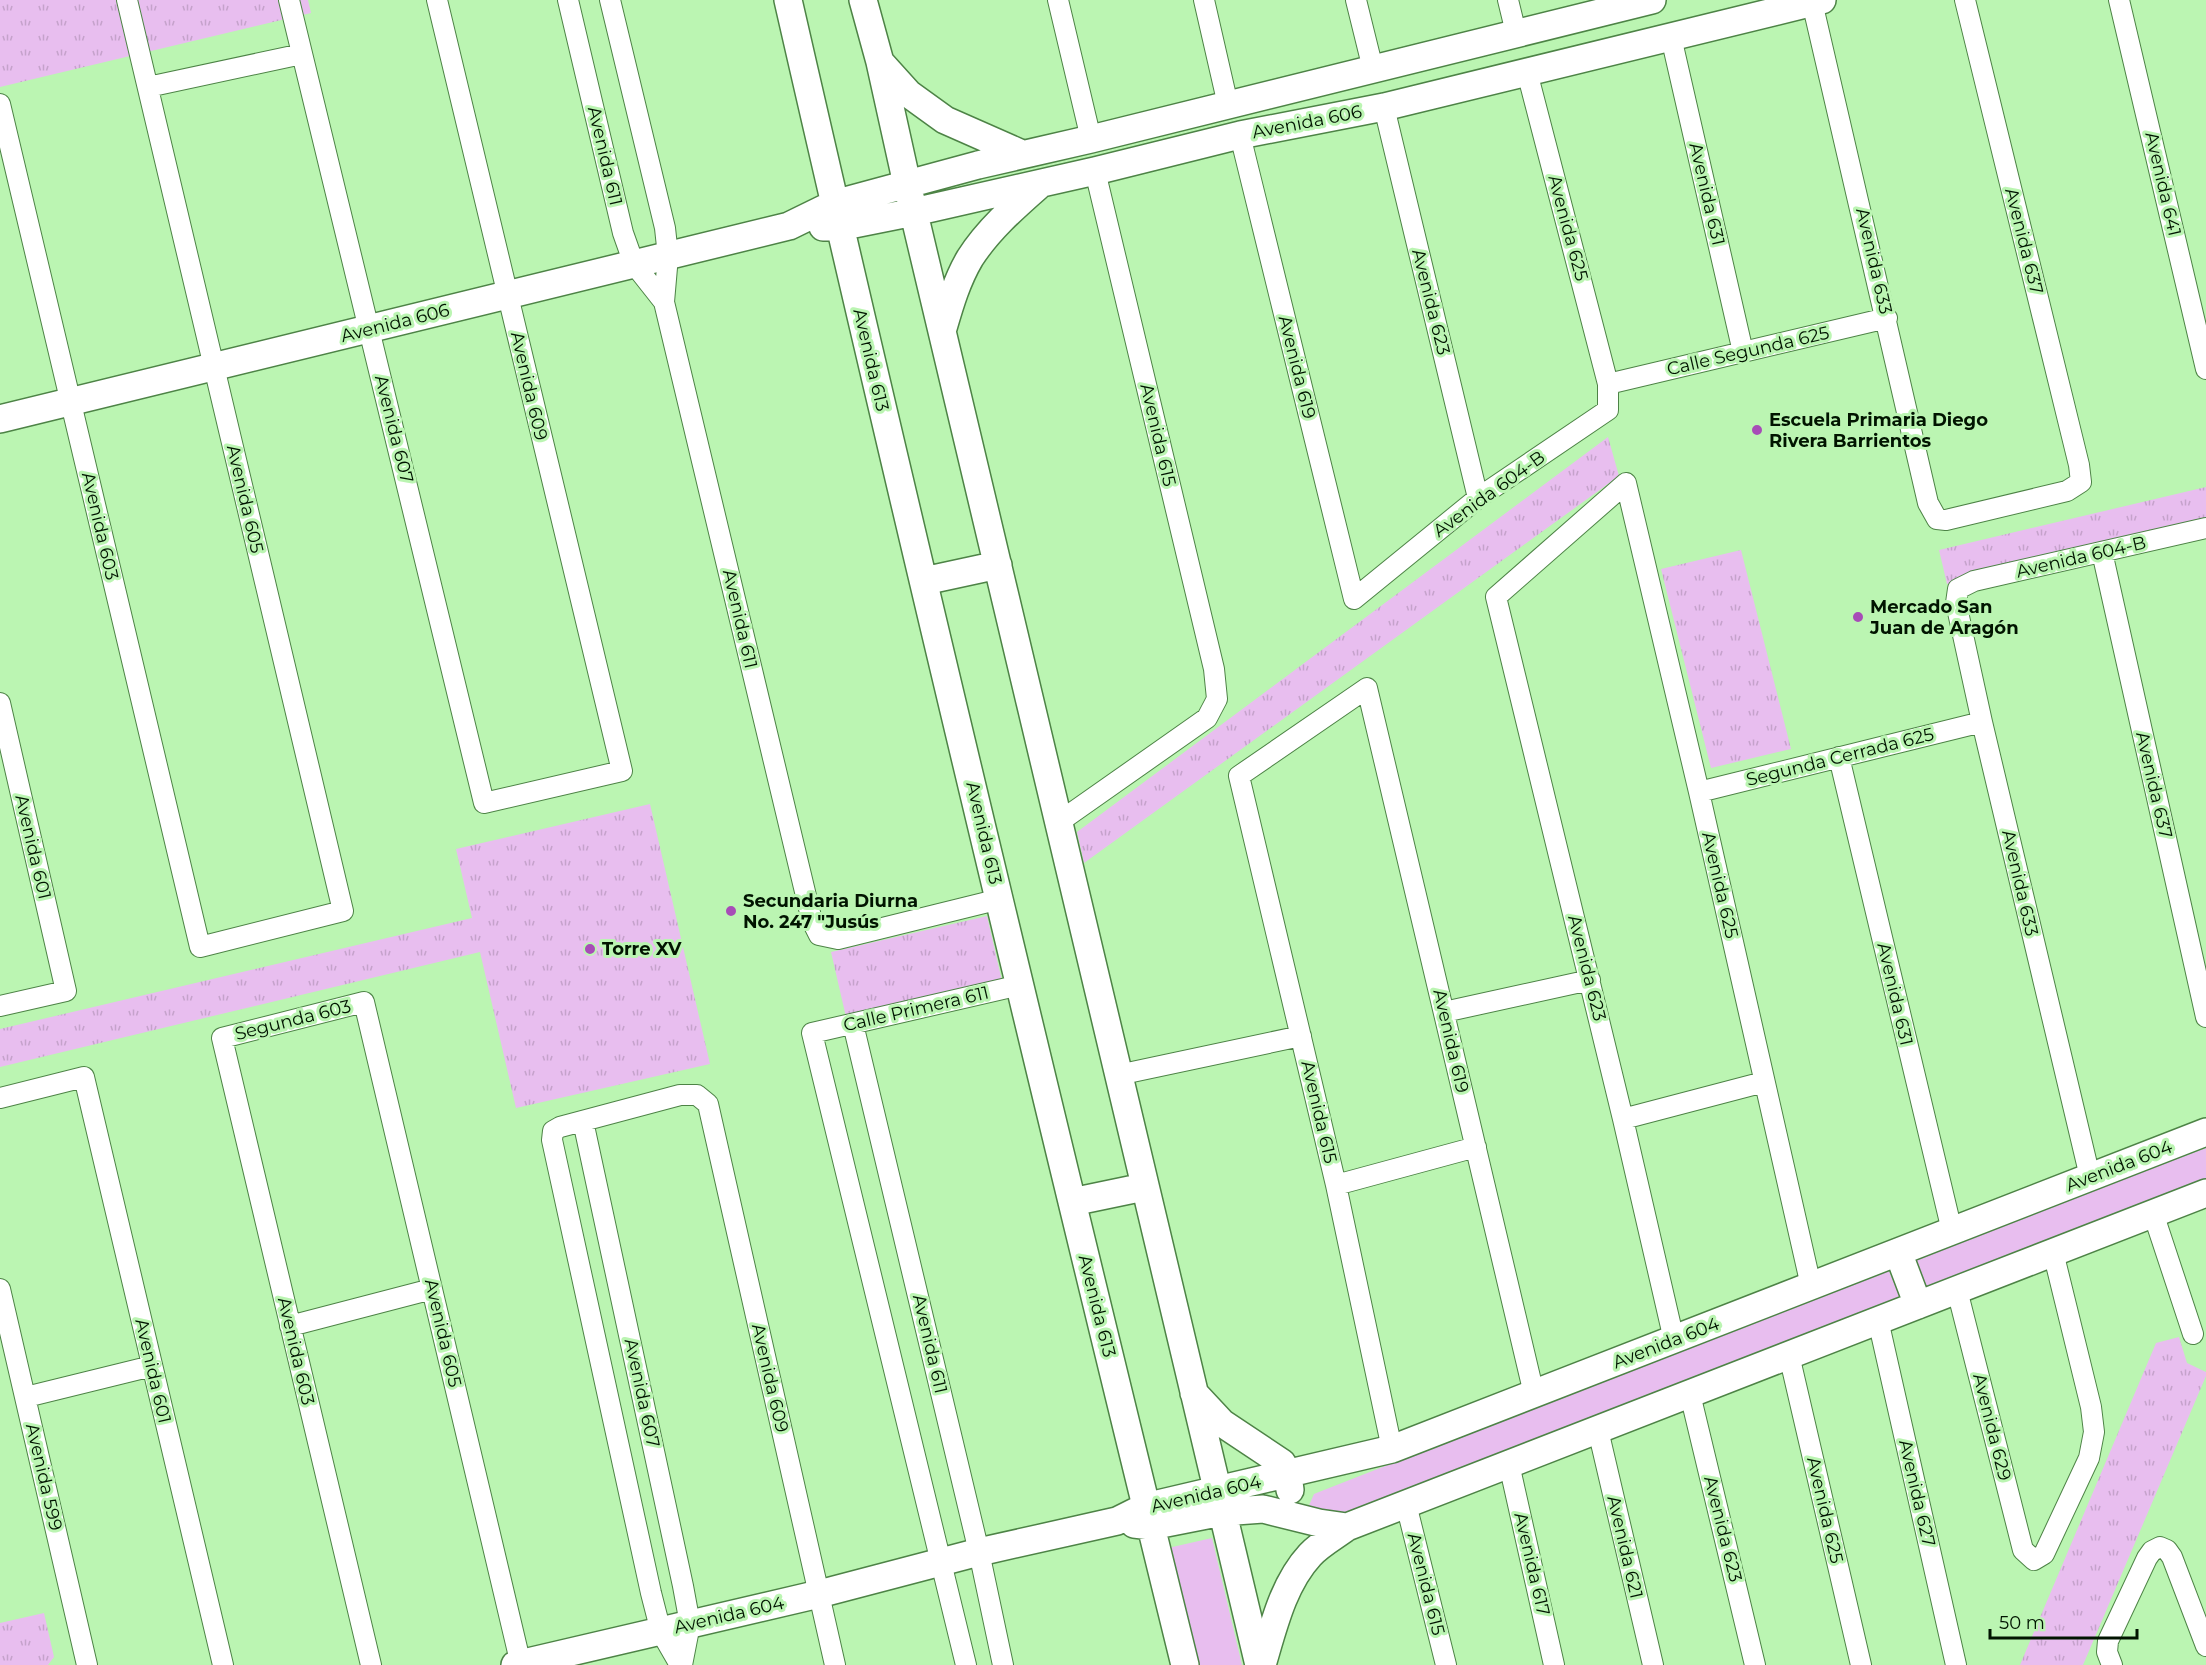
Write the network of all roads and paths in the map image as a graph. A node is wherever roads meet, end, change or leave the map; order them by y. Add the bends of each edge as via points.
1 (127, 0) edge
2 (289, 0) edge
3 (437, 0) edge
4 (568, 0) edge
5 (610, 0) edge
6 (788, 0) edge
7 (863, 0) edge
8 (1058, 0) edge
9 (1204, 0) edge
10 (1356, 0) edge
11 (1509, 0) edge
12 (1652, 0) edge
13 (1965, 0) edge
14 (2119, 0) edge
15 (1817, 1) edge
16 (1599, 13) junction
17 (1516, 33) junction
18 (1671, 37) junction
19 (1609, 52) junction
20 (302, 54) junction
21 (880, 62) junction
22 (1373, 69) junction
23 (1527, 72) junction
24 (148, 87) junction
25 (0, 104) edge
26 (1228, 105) junction
27 (1384, 107) junction
28 (1240, 135) junction
29 (1091, 139) junction
30 (1009, 157) junction
31 (1095, 171) junction
32 (1041, 183) junction
33 (907, 184) junction
34 (1005, 192) junction
35 (914, 212) junction
36 (836, 216) junction
37 (668, 256) junction
38 (634, 264) junction
39 (508, 295) junction
40 (664, 302) junction
41 (1887, 318) junction
42 (369, 329) junction
43 (943, 329) junction
44 (1743, 351) junction
45 (214, 367) junction
46 (2206, 369) edge
47 (1608, 384) junction
48 (71, 402) junction
49 (0, 419) edge
50 (1478, 498) junction
51 (1936, 519) joint
52 (2206, 528) edge
53 (2102, 552) junction
54 (998, 565) junction
55 (924, 581) junction
56 (1958, 589) joint
57 (1496, 597) joint
58 (1354, 599) joint
59 (1367, 688) joint
60 (0, 703) edge
61 (1982, 722) junction
62 (1839, 757) junction
63 (1699, 792) junction
64 (484, 804) joint
65 (1059, 822) junction
66 (1000, 900) junction
67 (200, 948) joint
68 (1590, 980) junction
69 (1020, 985) junction
70 (364, 1002) joint
71 (0, 1006) edge
72 (1444, 1011) junction
73 (2206, 1017) edge
74 (853, 1024) junction
75 (1301, 1036) junction
76 (222, 1038) joint
77 (1118, 1075) junction
78 (1764, 1082) junction
79 (0, 1098) edge
80 (1623, 1119) junction
81 (584, 1120) junction
82 (2206, 1132) edge
83 (1476, 1147) junction
84 (2091, 1177) junction
85 (1336, 1185) junction
86 (1144, 1187) junction
87 (2206, 1193) edge
88 (1072, 1202) junction
89 (2153, 1213) junction
90 (1952, 1231) junction
91 (1898, 1252) junction
92 (2053, 1252) junction
93 (1811, 1286) junction
94 (0, 1289) edge
95 (432, 1289) junction
96 (1957, 1290) junction
97 (1918, 1305) junction
98 (1878, 1320) junction
99 (290, 1326) junction
100 (2193, 1335) dead end
101 (1674, 1340) junction
102 (1789, 1355) junction
103 (152, 1365) junction
104 (1193, 1393) junction
105 (1534, 1394) junction
106 (1690, 1394) junction
107 (26, 1397) junction
108 (1598, 1430) junction
109 (1392, 1449) junction
110 (1509, 1464) junction
111 (1288, 1475) junction
112 (1219, 1502) junction
113 (1406, 1504) junction
114 (1290, 1515) junction
115 (1148, 1516) junction
116 (1347, 1527) junction
117 (979, 1552) junction
118 (942, 1561) junction
119 (819, 1594) junction
120 (690, 1624) junction
121 (661, 1632) junction
122 (2206, 1646) edge
123 (2109, 1656) edge
124 (87, 1665) edge
125 (223, 1665) edge
126 (371, 1665) edge
127 (519, 1665) edge
128 (681, 1665) edge
129 (835, 1665) edge
130 (966, 1665) edge
131 (1003, 1665) edge
132 (1185, 1665) edge
133 (1260, 1665) edge
134 (1446, 1665) edge
135 (1554, 1665) edge
136 (1653, 1665) edge
137 (1755, 1665) edge
138 (1861, 1665) edge
139 (1956, 1665) edge

1 - 24 street, Avenida 605
2 - 20 street, Avenida 607
3 - 39 street, Avenida 609
4 - 38 street, Avenida 611 via 623,233
5 - 37 street, Avenida 611 via 665,228
6 - 36 street, Avenida 613
7 - 21 street
8 - 29 street
9 - 26 street
10 - 22 street
11 - 17 street
12 - 16 street, Avenida 606
13 - 51 street, Avenida 637 via 2081,482 2067,491 1946,520
14 - 46 street, Avenida 641
15 - 18 street, Avenida 606
15 - 41 street, Avenida 633
16 - 17 street, Avenida 606
16 - 19 street
17 - 22 street, Avenida 606
18 - 19 street, Avenida 606
18 - 44 street, Avenida 631
19 - 23 street, Avenida 606
20 - 24 street
20 - 42 street, Avenida 607
21 - 30 street via 909,93 945,120
21 - 33 street
22 - 26 street, Avenida 606
23 - 27 street, Avenida 606
23 - 47 street, Avenida 625
24 - 45 street, Avenida 605
25 - 48 street, Avenida 603
26 - 29 street, Avenida 606
27 - 28 street, Avenida 606
27 - 50 street, Avenida 623
28 - 31 street, Avenida 606
28 - 58 street, Avenida 619
29 - 30 street, Avenida 606
30 - 33 street, Avenida 606
30 - 34 street
31 - 32 street, Avenida 606
31 - 65 street, Avenida 615 via 1214,669 1217,699 1207,718
32 - 34 street, Avenida 606
32 - 43 street via 988,234 970,258 954,291
33 - 35 street
33 - 36 street, Avenida 606
34 - 35 street, Avenida 606
35 - 36 street, Avenida 606
35 - 43 street
36 - 37 street, Avenida 606
36 - 55 street, Avenida 613
37 - 38 street, Avenida 606
37 - 40 street, Avenida 611
38 - 39 street, Avenida 606
38 - 40 street, Avenida 611
39 - 42 street, Avenida 606
39 - 64 street, Avenida 609 via 622,771
40 - 66 street, Avenida 611 via 809,910 819,935 838,939
41 - 44 street, Calle Segunda 625
41 - 51 street, Avenida 633 via 1928,503
42 - 45 street, Avenida 606
42 - 64 street, Avenida 607
43 - 54 street
44 - 47 street, Calle Segunda 625
45 - 48 street, Avenida 606
45 - 67 street, Avenida 605 via 343,911
47 - 50 street, Avenida 604-B via 1608,410
48 - 49 street, Avenida 606
48 - 67 street, Avenida 603
50 - 58 street, Avenida 604-B
52 - 53 street, Avenida 604-B
53 - 56 street, Avenida 604-B via 1974,581
53 - 73 street, Avenida 637
54 - 55 street
54 - 65 street
55 - 66 street, Avenida 613
56 - 61 street, Avenida 633 via 1956,603
57 - 63 street, Avenida 625 via 1626,483
57 - 68 street, Avenida 623
59 - 72 street, Avenida 619
59 - 75 street, Avenida 615 via 1239,776
60 - 71 street, Avenida 601 via 66,991
61 - 62 street, Segunda Cerrada 625
61 - 84 street, Avenida 633
62 - 63 street, Segunda Cerrada 625
62 - 90 street, Avenida 631
63 - 78 street, Avenida 625
65 - 77 street
66 - 69 street, Avenida 613
68 - 72 street
68 - 80 street, Avenida 623
69 - 74 street, Calle Primera 611
69 - 88 street, Avenida 613
70 - 76 street, Segunda 603
70 - 95 street, Avenida 605
72 - 83 street, Avenida 619
74 - 117 street, Avenida 611
74 - 118 street, Calle Primera 611 via 812,1033
75 - 77 street
75 - 85 street, Avenida 615
76 - 99 street, Avenida 603
77 - 86 street
78 - 80 street
78 - 93 street, Avenida 625
79 - 103 street, Avenida 601 via 84,1077
80 - 101 street, Avenida 623
81 - 119 street, Avenida 609 via 680,1095 698,1095 708,1104
81 - 120 street, Avenida 607
81 - 121 street, Avenida 607 via 553,1131 552,1140
82 - 84 street, Avenida 604
83 - 85 street
83 - 105 street, Avenida 619
84 - 90 street, Avenida 604
85 - 109 street, Avenida 615
86 - 88 street
86 - 104 street
87 - 89 street, Avenida 604
88 - 115 street, Avenida 613
89 - 92 street, Avenida 604
89 - 100 street
90 - 91 street, Avenida 604
91 - 93 street, Avenida 604
91 - 97 street
92 - 96 street, Avenida 604
92 - 96 street, Avenida 629 via 2094,1432 2089,1458 2044,1554 2034,1560 2023,1550
93 - 101 street, Avenida 604
94 - 107 street, Avenida 599
95 - 99 street
95 - 127 street, Avenida 605
96 - 97 street, Avenida 604
97 - 98 street, Avenida 604
98 - 102 street, Avenida 604
98 - 139 street, Avenida 627
99 - 126 street, Avenida 603
101 - 105 street, Avenida 604
102 - 106 street, Avenida 604
102 - 138 street, Avenida 625
103 - 107 street
103 - 125 street, Avenida 601
104 - 111 street via 1222,1423 1282,1463
104 - 112 street
105 - 109 street, Avenida 604
106 - 108 street, Avenida 604
106 - 137 street, Avenida 623
107 - 124 street, Avenida 599
108 - 110 street, Avenida 604
108 - 136 street, Avenida 621
109 - 111 street, Avenida 604
110 - 113 street, Avenida 604
110 - 135 street, Avenida 617
111 - 112 street, Avenida 604
111 - 114 street
112 - 114 street, Avenida 604
112 - 115 street, Avenida 604
112 - 133 street
113 - 116 street, Avenida 604
113 - 134 street, Avenida 615
114 - 116 street, Avenida 604
115 - 117 street, Avenida 604
115 - 132 street, Avenida 613
116 - 133 street via 1311,1554 1293,1577
117 - 118 street, Avenida 604
117 - 131 street, Avenida 611
118 - 119 street, Avenida 604
118 - 130 street
119 - 120 street, Avenida 604
119 - 129 street, Avenida 609
120 - 121 street, Avenida 604
120 - 128 street, Avenida 607
121 - 127 street, Avenida 604
121 - 128 street, Avenida 607
122 - 123 street via 2172,1557 2160,1547 2147,1557 2110,1636

